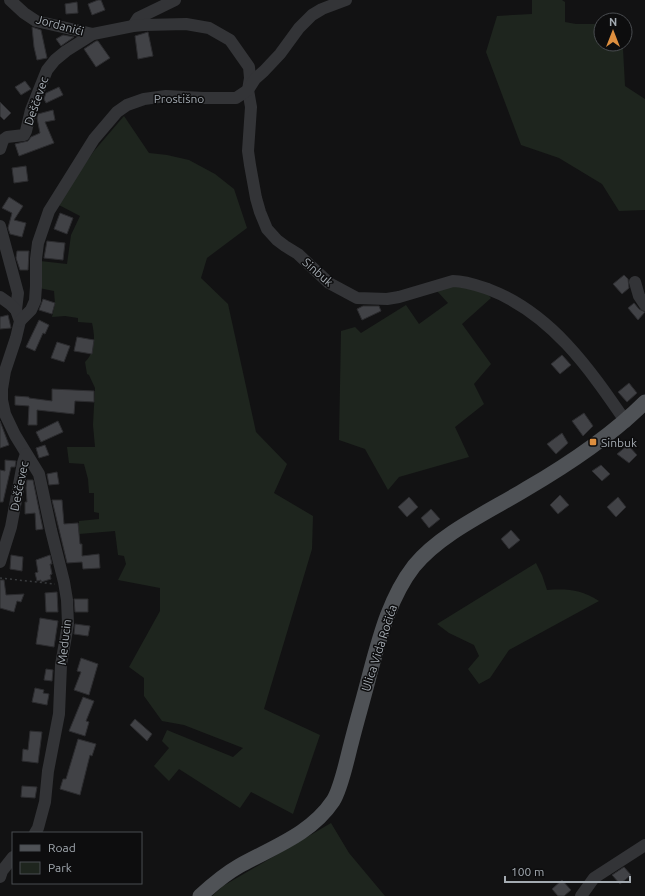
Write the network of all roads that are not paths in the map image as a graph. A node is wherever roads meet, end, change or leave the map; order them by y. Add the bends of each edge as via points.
1 (175, 0) edge
2 (346, 0) edge
3 (13, 1) edge
4 (133, 26) junction
5 (93, 34) junction
6 (248, 90) junction
7 (0, 149) edge
8 (0, 226) edge
9 (635, 282) dead end
10 (0, 297) edge
11 (645, 305) edge
12 (18, 316) junction
13 (645, 402) edge
14 (626, 422) junction
15 (26, 454) junction
16 (0, 562) edge
17 (35, 832) edge
18 (645, 844) edge
19 (12, 858) edge
20 (0, 877) edge
21 (200, 896) edge
22 (581, 896) edge

1 - 4 street via 138,18
2 - 6 street, Prostišno via 312,15
3 - 5 street, Jordanići via 36,21
4 - 5 street, Sinbuk
4 - 6 street, Sinbuk via 186,24 209,28 230,40 243,57 249,67
5 - 7 street, Deščevec via 55,60 47,70 24,135 7,137
6 - 12 street, Prostišno via 236,98 166,96 144,99 117,112 94,139 49,211 38,243 35,301 31,310
6 - 14 street, Sinbuk via 251,107 248,151 256,198 267,229 277,240 298,254 329,284 357,298 387,299 453,281 462,281 511,299 539,318 572,350
8 - 12 street, Deščevec via 18,293
9 - 11 street
10 - 12 street via 10,304
12 - 15 street, Deščevec via 16,338 4,371 2,400 4,414
13 - 14 main road, Ulica Vida Ročića
14 - 21 main road, Ulica Vida Ročića via 542,480 457,529 433,546 414,566 397,593 379,639 334,799 322,816 302,832 237,867 212,884
15 - 16 street, Deščevec via 22,463 11,527
15 - 17 street, Meducin via 40,474 67,600 68,624 61,665 59,714 45,802
18 - 22 street via 594,878
19 - 20 street

